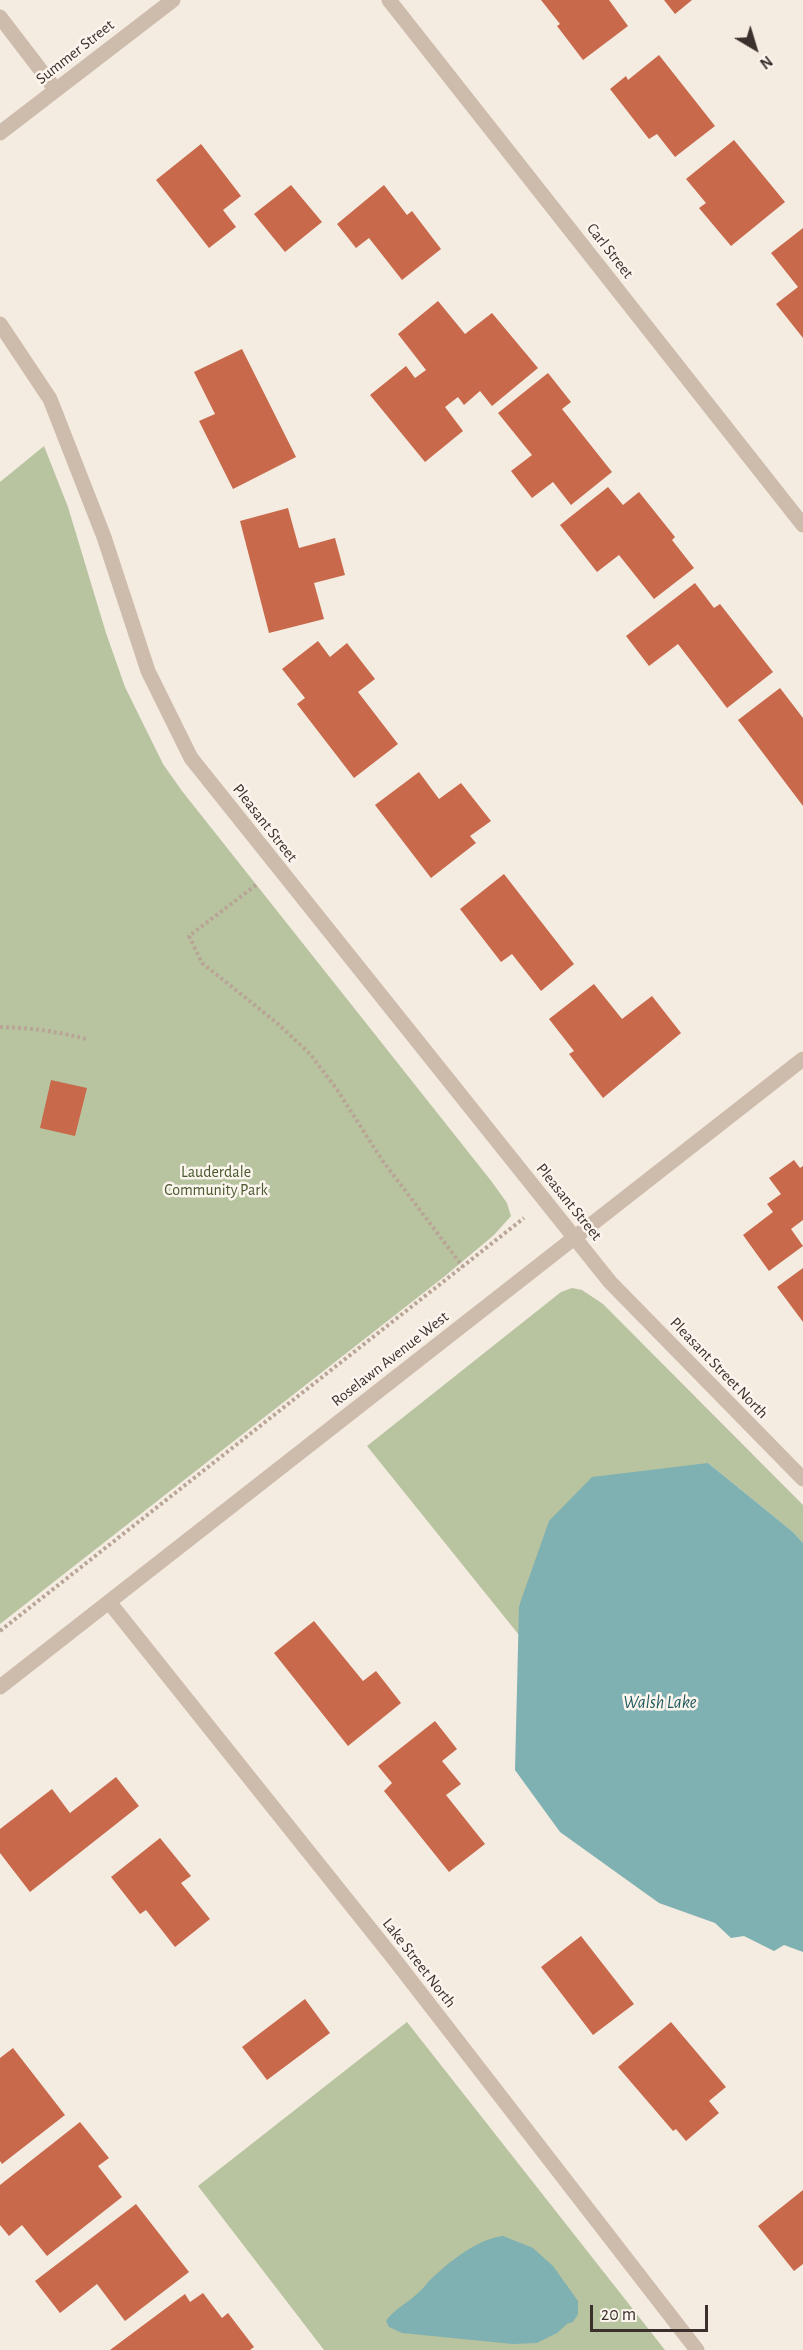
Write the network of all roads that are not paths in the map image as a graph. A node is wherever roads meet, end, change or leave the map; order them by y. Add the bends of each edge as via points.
1 (172, 0) edge
2 (389, 0) edge
3 (0, 17) edge
4 (56, 90) junction
5 (0, 133) edge
6 (0, 324) edge
7 (803, 525) edge
8 (803, 1059) edge
9 (576, 1237) junction
10 (610, 1282) joint
11 (803, 1479) edge
12 (109, 1602) junction
13 (0, 1688) edge
14 (697, 2350) edge

1 - 4 street, Summer Street
2 - 7 street, Carl Street
3 - 4 street
4 - 5 street, Summer Street
6 - 9 street, Pleasant Street via 50,399 104,537 148,671 191,758
8 - 9 street, Roselawn Avenue West
9 - 10 street, Pleasant Street
9 - 12 street, Roselawn Avenue West
10 - 11 street, Pleasant Street North
12 - 13 street, Roselawn Avenue West
12 - 14 street, Lake Street North via 391,1955

